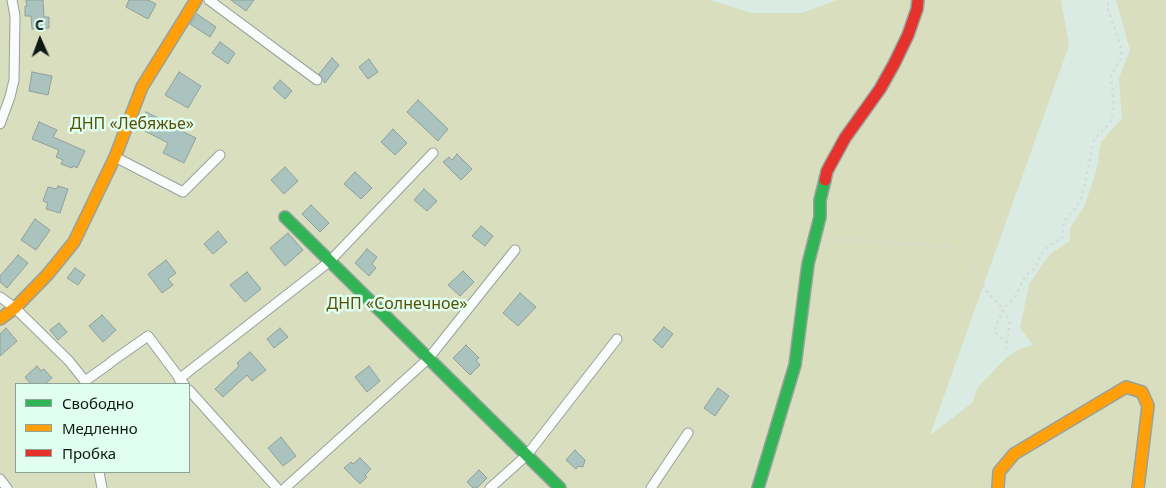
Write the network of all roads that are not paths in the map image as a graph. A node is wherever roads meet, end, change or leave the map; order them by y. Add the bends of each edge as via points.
1 (12, 0) edge
2 (196, 0) edge
3 (209, 0) edge
4 (918, 0) edge
5 (317, 80) dead end
6 (0, 124) edge
7 (433, 153) dead end
8 (220, 155) dead end
9 (115, 157) junction
10 (285, 216) dead end
11 (516, 250) dead end
12 (329, 262) junction
13 (0, 297) edge
14 (15, 308) junction
15 (0, 319) edge
16 (617, 339) dead end
17 (428, 359) junction
18 (85, 382) edge
19 (182, 382) edge
20 (190, 391) edge
21 (688, 433) dead end
22 (527, 455) junction
23 (98, 473) edge
24 (0, 479) edge
25 (7, 488) edge
26 (102, 488) edge
27 (277, 488) edge
28 (285, 488) edge
29 (490, 488) edge
30 (560, 488) edge
31 (651, 488) edge
32 (758, 488) edge
33 (998, 488) edge
34 (1138, 488) edge

1 - 6 street via 15,16 14,80
2 - 9 street via 142,87
3 - 5 street
4 - 32 street via 908,35 894,64 827,171 808,264 795,365
7 - 12 street
8 - 9 street via 182,192
9 - 14 street via 74,242
10 - 12 street
11 - 17 street
12 - 17 street
12 - 19 street
13 - 14 street
14 - 15 street
14 - 18 street via 69,361
16 - 22 street
17 - 22 street
17 - 28 street
18 - 19 street via 148,336
20 - 27 street
21 - 31 street
22 - 29 street
22 - 30 street
23 - 26 street
24 - 25 street
33 - 34 street via 999,472 1014,454 1126,387 1142,392 1148,406

